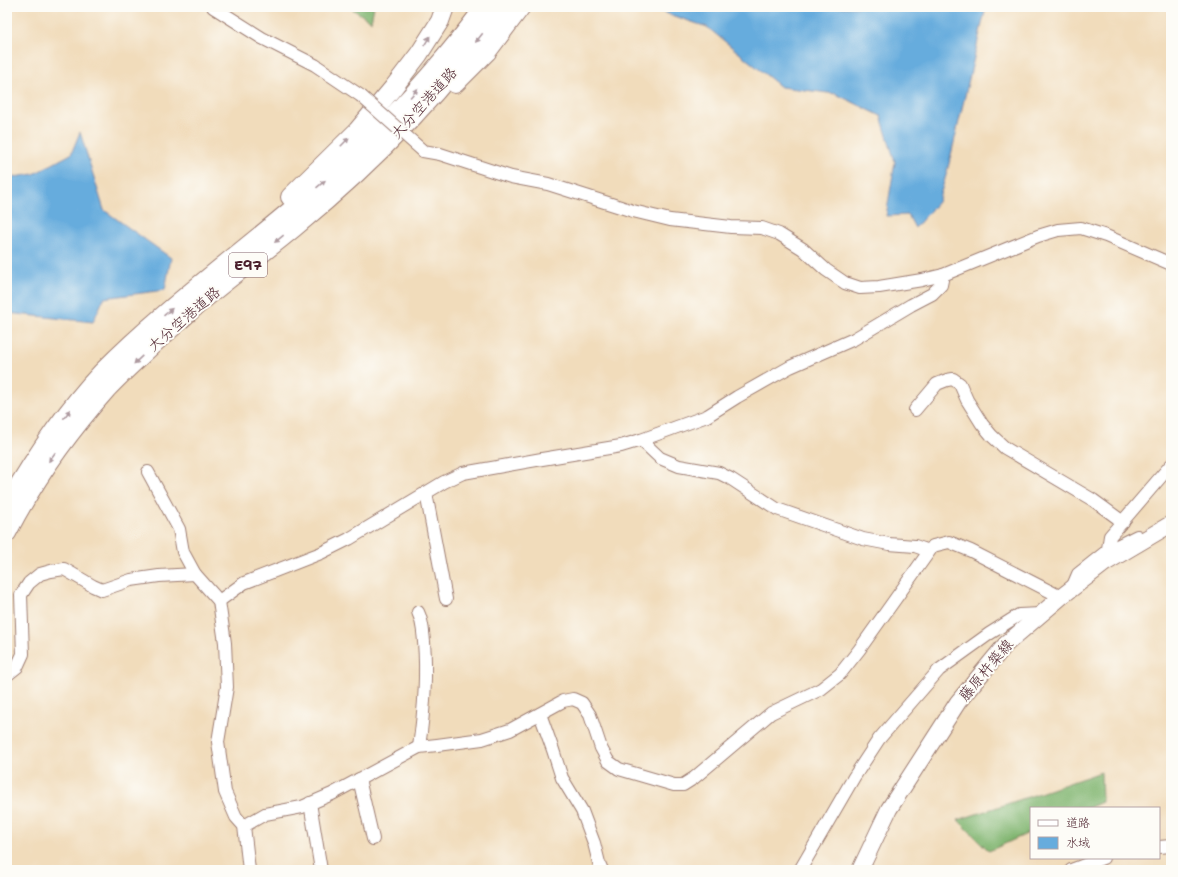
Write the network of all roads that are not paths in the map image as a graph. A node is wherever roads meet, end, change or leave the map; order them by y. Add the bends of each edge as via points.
1 (213, 7) edge
2 (445, 7) edge
3 (484, 7) edge
4 (512, 11) edge
5 (1171, 264) edge
6 (943, 275) junction
7 (208, 278) junction
8 (915, 410) dead end
9 (641, 440) junction
10 (1171, 466) edge
11 (148, 472) dead end
12 (426, 493) junction
13 (7, 505) edge
14 (1171, 518) edge
15 (1123, 522) junction
16 (1171, 524) edge
17 (7, 533) edge
18 (929, 551) junction
19 (1106, 557) junction
20 (195, 574) junction
21 (1066, 592) junction
22 (446, 599) dead end
23 (219, 601) junction
24 (418, 612) dead end
25 (1041, 614) junction
26 (7, 675) edge
27 (540, 714) junction
28 (419, 747) junction
29 (359, 779) junction
30 (310, 803) junction
31 (244, 826) junction
32 (373, 839) dead end
33 (1171, 846) edge
34 (1160, 847) edge
35 (1100, 859) edge
36 (249, 870) edge
37 (321, 870) edge
38 (602, 870) edge
39 (800, 870) edge
40 (860, 870) edge
41 (1072, 870) edge

1 - 6 street, bridge via 262,38 315,65 360,96 423,151 670,220 762,228 779,234 803,249 832,275 860,288
7 -> 2 highway via 357,131 419,54 440,21
7 -> 3 highway, 大分空港道路 / E97 via 350,160 411,97
4 -> 17 highway, 大分空港道路 / E97 via 487,52 390,153 201,302 108,389 58,448
5 - 6 street via 1081,228 1058,230 1038,236
6 - 9 street via 941,285 932,294 854,338 790,367 707,416
13 -> 7 highway, 大分空港道路 / E97 via 61,421 87,389 126,349
8 - 15 street via 937,384 953,379 960,384 982,424 1005,448 1093,500
9 - 12 street via 621,446 464,473
9 - 18 street via 660,458 679,466 719,473 777,509 863,539 915,546
10 - 15 street
11 - 20 street via 179,529 183,552
12 - 22 street
12 - 23 street via 328,550 244,582
14 - 19 street
15 - 19 street via 1110,536
16 - 19 main road, 藤原杵築線
18 - 21 street via 933,546 949,542
18 - 27 street via 840,674 821,689 771,713 683,785 674,785 619,769 608,761 590,715 582,703 573,699 563,701
19 - 21 main road, 藤原杵築線
20 - 23 street
20 - 26 street via 131,580 102,590 64,569 40,574 29,583 21,595 23,654 17,667
21 - 25 main road, 藤原杵築線
23 - 31 street via 225,643 227,687 218,742 225,792 236,817
24 - 28 street via 422,619 426,664 424,712
25 - 39 street via 1019,615 939,670 879,739
25 - 40 main road, 藤原杵築線 via 1006,644 958,702 889,809
27 - 28 street via 510,730 482,739
27 - 38 street via 562,778 582,811
28 - 29 street
29 - 30 street
29 - 32 street
30 - 31 street via 265,814
30 - 37 street
31 - 36 street
33 - 34 street
35 - 41 street

